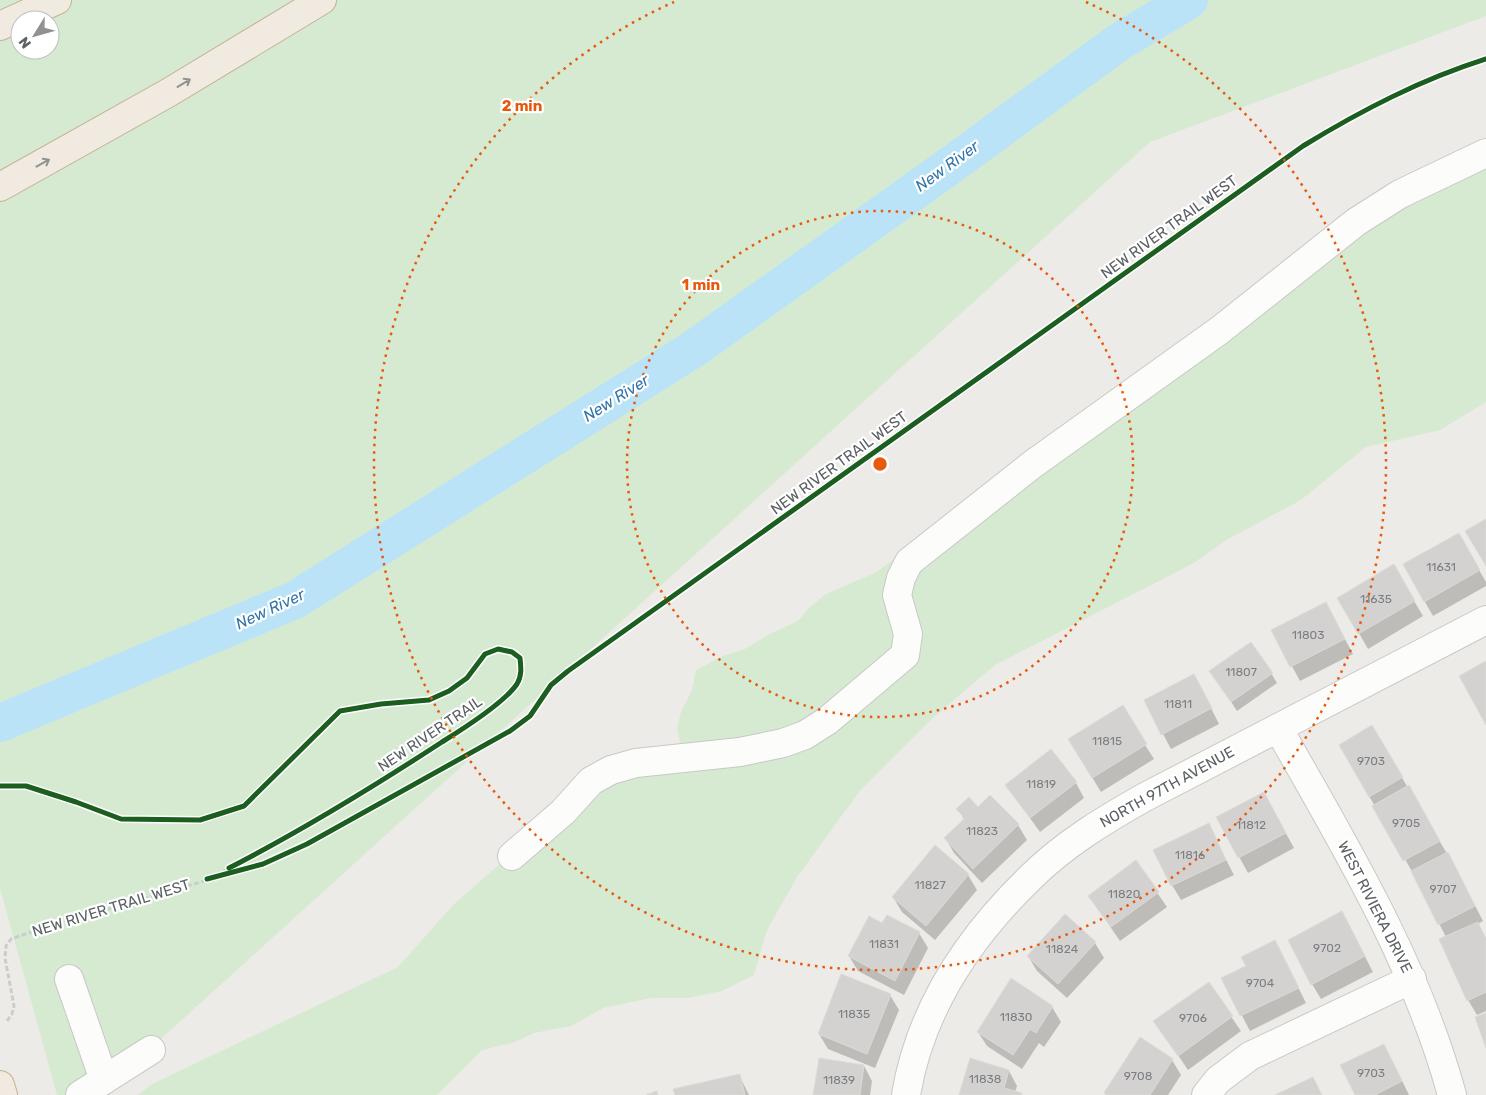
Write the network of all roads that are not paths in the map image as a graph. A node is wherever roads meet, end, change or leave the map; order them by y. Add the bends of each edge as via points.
1 (57, 0) edge
2 (322, 0) edge
3 (0, 26) edge
4 (1486, 153) edge
5 (0, 186) edge
6 (1486, 620) edge
7 (1278, 728) junction
8 (512, 856) dead end
9 (69, 979) dead end
10 (1412, 979) junction
11 (151, 1050) dead end
12 (104, 1080) junction
13 (0, 1085) edge
14 (3, 1095) edge
15 (80, 1095) edge
16 (906, 1095) edge
17 (1206, 1095) edge
18 (1452, 1095) edge

1 - 3 highway
5 -> 2 highway via 168,93
4 - 8 street via 1400,194 1356,222 1220,330 1033,464 909,562 897,595 908,634 905,655 826,721 805,735 783,743 740,752 636,763 611,770 591,781 563,812
6 - 7 street, NORTH 97TH AVENUE
7 - 10 street, WEST RIVIERA DRIVE via 1367,885
7 - 16 street, NORTH 97TH AVENUE via 1104,820 1030,877 948,977 911,1062
9 - 12 street
10 - 17 street via 1250,1056 1218,1080
10 - 18 street, WEST RIVIERA DRIVE
11 - 12 street
12 - 15 street
13 - 14 highway

